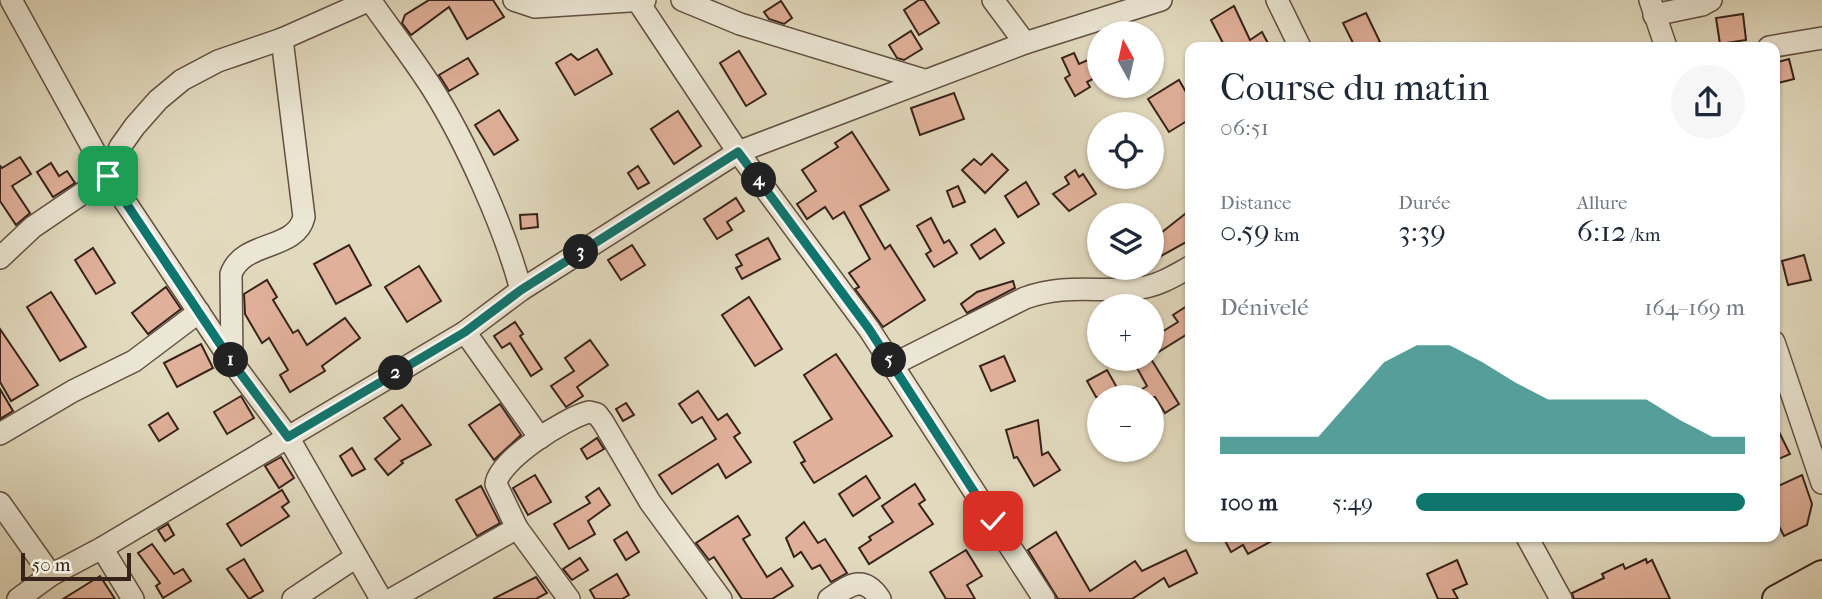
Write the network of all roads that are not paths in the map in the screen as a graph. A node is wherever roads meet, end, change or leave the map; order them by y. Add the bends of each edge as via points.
1 (11, 0) edge
2 (370, 0) edge
3 (514, 0) edge
4 (640, 0) edge
5 (682, 0) edge
6 (993, 0) edge
7 (1161, 0) edge
8 (1277, 0) edge
9 (1711, 0) edge
10 (1652, 7) edge
11 (1822, 38) edge
12 (282, 39) junction
13 (1298, 42) edge
14 (1664, 42) edge
15 (1025, 43) junction
16 (1780, 45) edge
17 (924, 80) junction
18 (738, 152) junction
19 (108, 176) junction
20 (0, 257) edge
21 (1185, 270) edge
22 (521, 290) junction
23 (199, 312) junction
24 (465, 332) junction
25 (1780, 360) edge
26 (232, 362) junction
27 (892, 365) junction
28 (0, 434) edge
29 (288, 437) junction
30 (540, 438) junction
31 (1822, 483) edge
32 (0, 503) edge
33 (517, 528) junction
34 (1530, 542) edge
35 (102, 548) junction
36 (356, 557) junction
37 (1822, 574) edge
38 (51, 575) junction
39 (1822, 595) edge
40 (18, 599) edge
41 (133, 599) edge
42 (293, 599) edge
43 (381, 599) edge
44 (392, 599) edge
45 (569, 599) edge
46 (721, 599) edge
47 (829, 599) edge
48 (880, 599) edge
49 (1044, 599) edge
50 (1561, 599) edge
51 (1776, 599) edge
52 (1814, 599) edge

1 - 19 street
2 - 12 street
2 - 22 street via 453,123 505,239
3 - 4 street via 535,7
4 - 18 street
5 - 17 street via 740,24
6 - 15 street
7 - 15 street
8 - 13 street
9 - 10 street via 1702,5
10 - 14 street
11 - 16 street
12 - 19 street via 218,61 182,80 135,127
12 - 26 street via 304,217 295,234 235,263 231,274
15 - 17 street
17 - 18 street
18 - 22 street
18 - 27 street
19 - 20 street
19 - 23 street
21 - 27 street via 1139,289 1047,290
22 - 24 street
23 - 26 street
23 - 28 street via 134,361
24 - 29 street
24 - 30 street
25 - 31 street
26 - 29 street
27 - 49 street
29 - 35 street
29 - 36 street
30 - 33 street via 497,476 496,484
30 - 46 street via 580,414 597,414 650,502
32 - 38 street
33 - 44 street
33 - 45 street
34 - 50 street
35 - 38 street
35 - 41 street
36 - 42 street
36 - 43 street
37 - 51 main road
38 - 40 street
39 - 52 main road
47 - 48 street via 850,585 862,584 873,588

